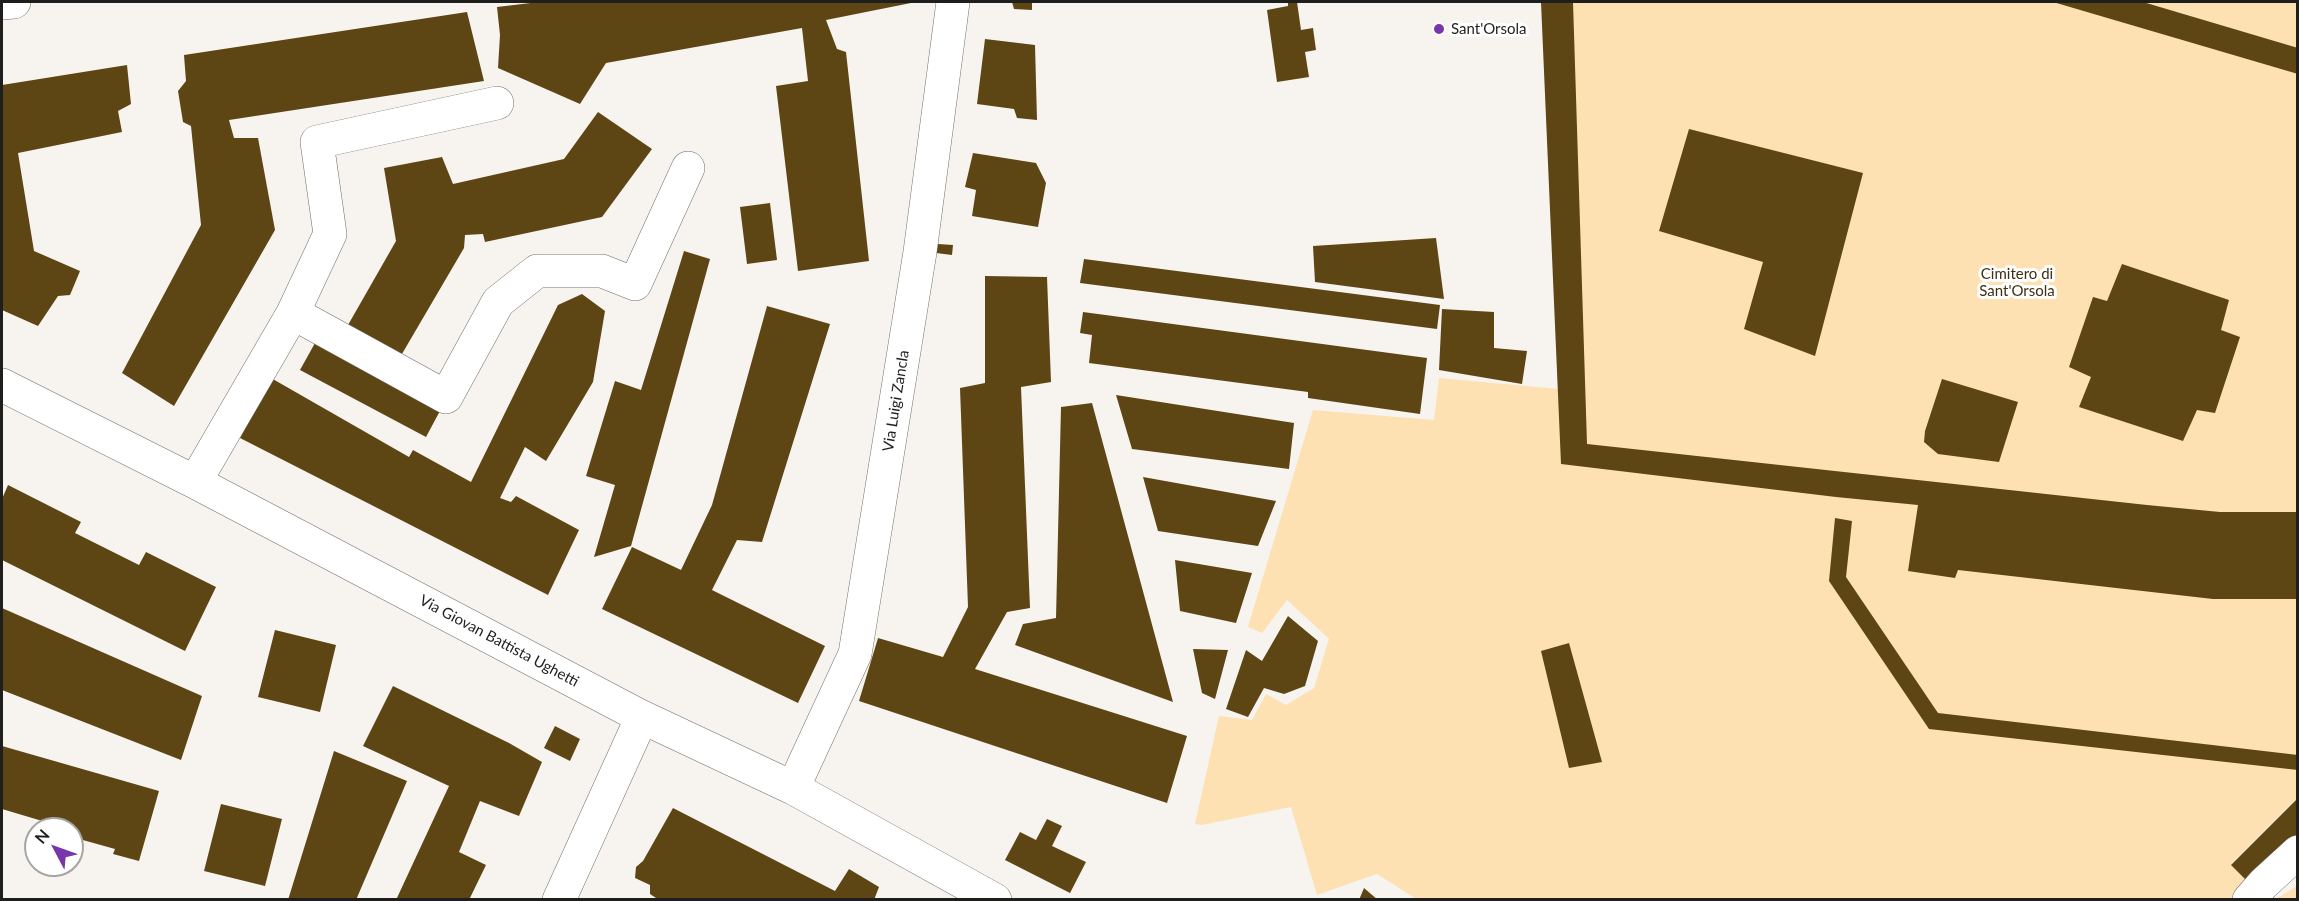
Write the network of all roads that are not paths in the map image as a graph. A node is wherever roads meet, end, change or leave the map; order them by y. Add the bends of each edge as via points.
1 (953, 2) edge
2 (497, 104) dead end
3 (688, 168) dead end
4 (293, 313) junction
5 (2, 385) edge
6 (195, 482) junction
7 (642, 717) junction
8 (793, 788) junction
9 (2298, 852) edge
10 (560, 900) edge
11 (995, 900) edge
12 (2249, 900) edge

1 - 8 street, Via Luigi Zancla via 920,252 855,654
2 - 4 street via 317,142 330,234
3 - 4 street via 635,284 602,271 537,271 498,302 446,397
4 - 6 street
5 - 6 street, Via Giovan Battista Ughetti
6 - 7 street, Via Giovan Battista Ughetti
7 - 8 street, Via Giovan Battista Ughetti
7 - 10 street
8 - 11 street, Via Giovan Battista Ughetti
9 - 12 street

